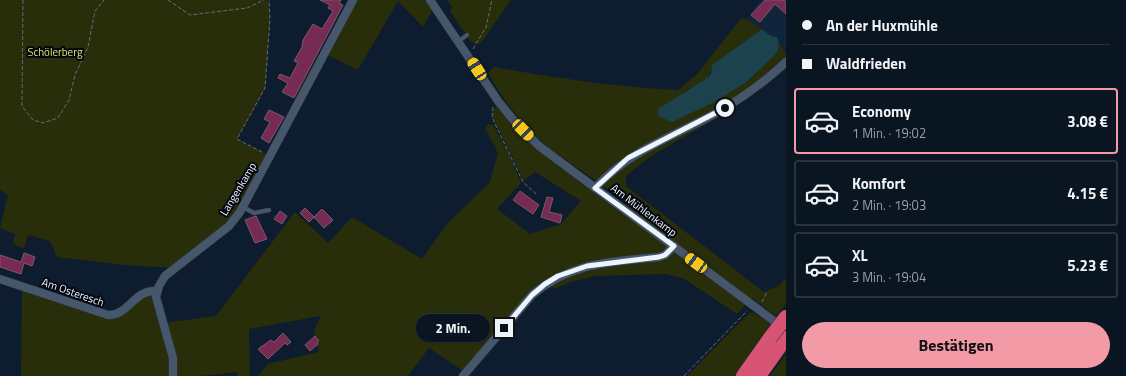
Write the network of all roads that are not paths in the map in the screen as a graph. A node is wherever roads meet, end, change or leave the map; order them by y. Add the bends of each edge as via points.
1 (354, 0) edge
2 (430, 0) edge
3 (467, 35) dead end
4 (459, 41) junction
5 (786, 62) edge
6 (595, 188) junction
7 (243, 207) junction
8 (269, 210) dead end
9 (674, 246) junction
10 (0, 279) edge
11 (156, 291) junction
12 (786, 317) edge
13 (786, 330) edge
14 (779, 340) edge
15 (173, 376) edge
16 (463, 376) edge
17 (743, 376) edge
18 (759, 376) edge

1 - 7 street, Langenkamp
2 - 4 street, Am Mühlenkamp
3 - 4 lane
4 - 6 street, Am Mühlenkamp via 498,101 515,122 539,146
5 - 6 street via 725,108 628,158
6 - 9 street, Am Mühlenkamp
7 - 8 lane via 254,213
7 - 11 street, Langenkamp via 229,226 165,276
9 - 13 street, Am Mühlenkamp
9 - 16 street via 659,257 587,266 551,280 532,295
10 - 11 street, Am Osteresch via 108,315 119,313 147,291
11 - 15 street via 170,343
12 - 14 highway, bridge
14 - 17 highway
14 - 18 highway

